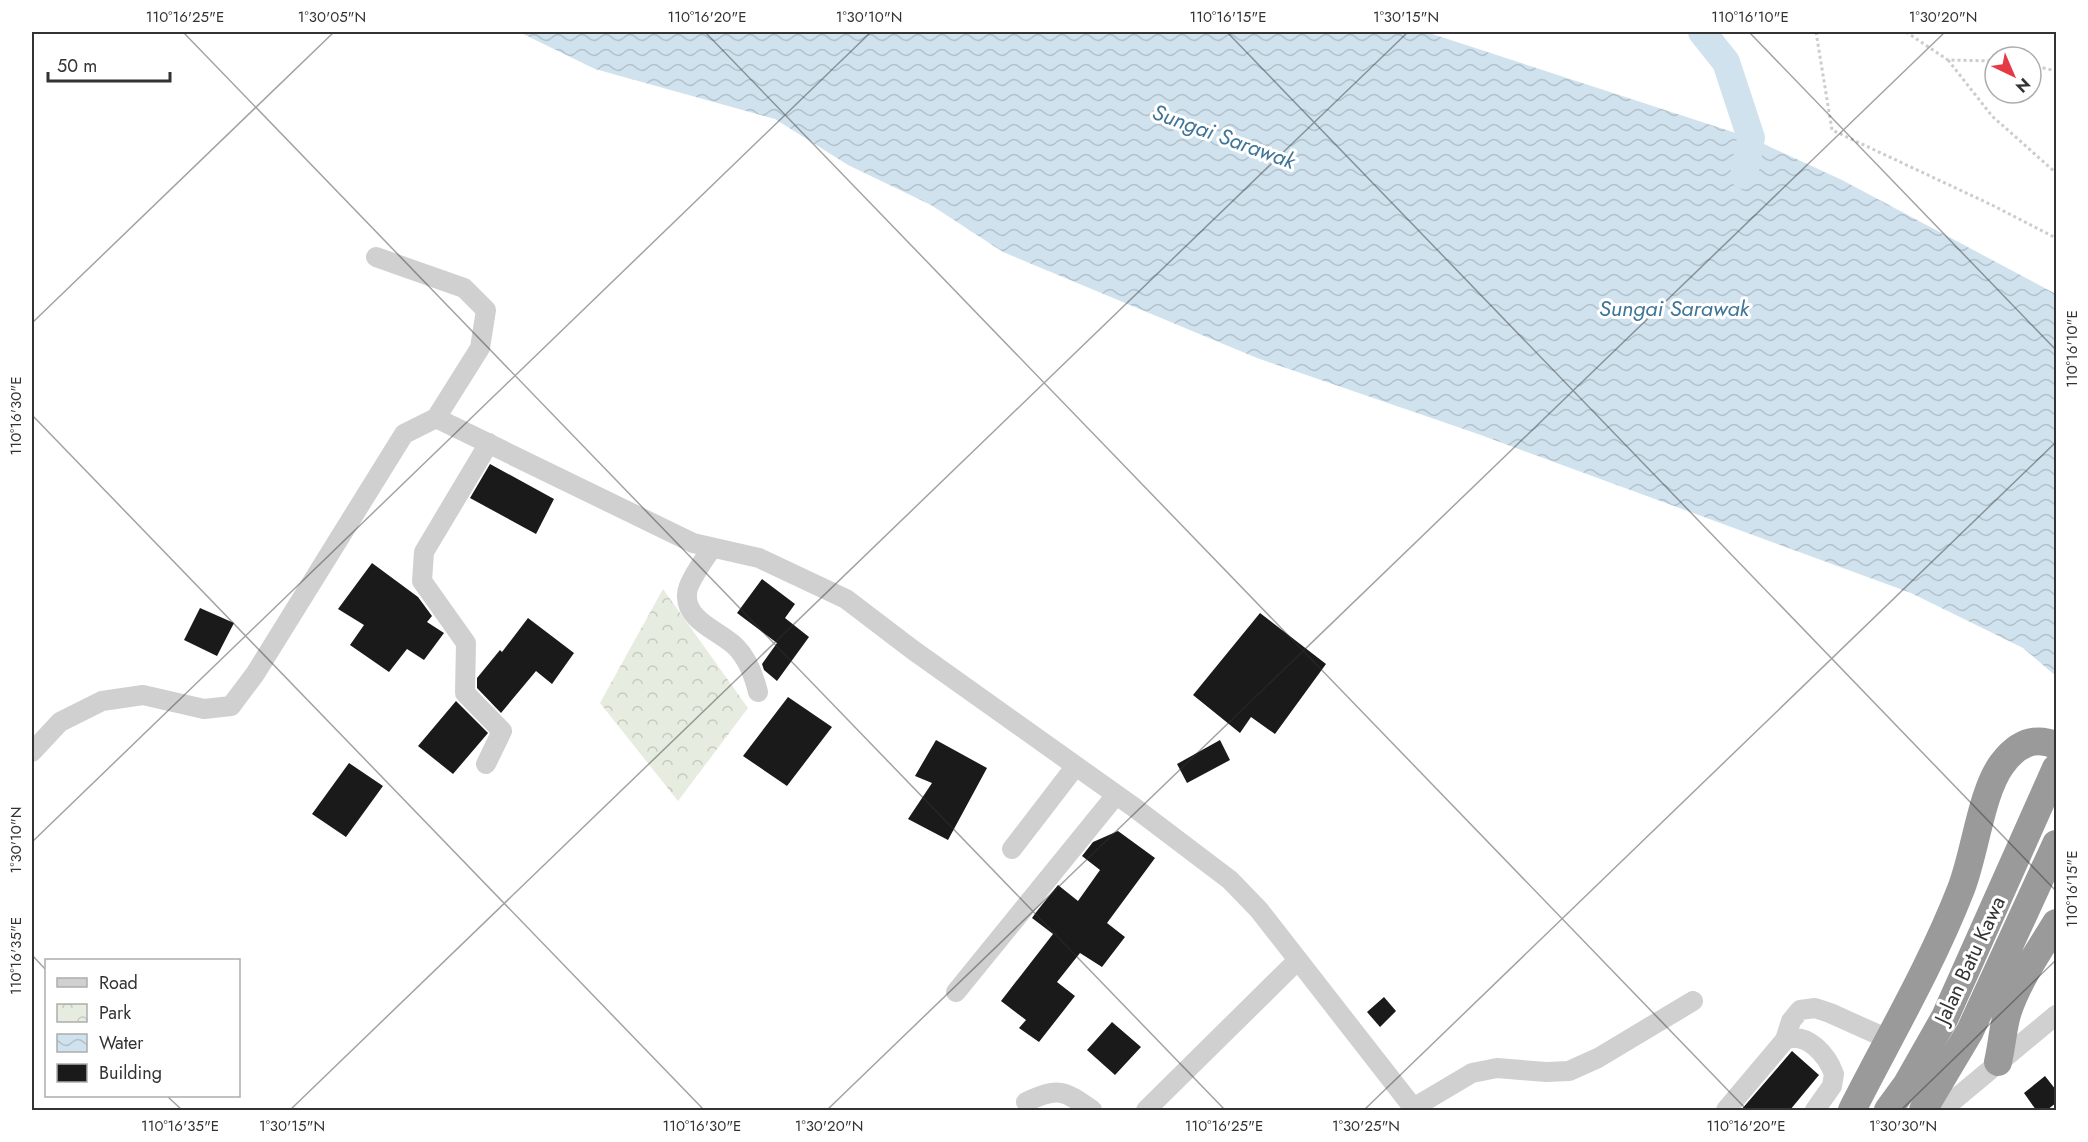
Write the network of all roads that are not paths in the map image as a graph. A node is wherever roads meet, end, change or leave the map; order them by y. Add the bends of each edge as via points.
1 (376, 257) dead end
2 (436, 418) junction
3 (489, 443) junction
4 (711, 549) junction
5 (758, 692) dead end
6 (2056, 745) edge
7 (32, 752) edge
8 (486, 764) dead end
9 (1075, 767) junction
10 (2056, 768) edge
11 (1116, 795) junction
12 (2056, 844) edge
13 (1012, 849) dead end
14 (2056, 923) edge
15 (1298, 960) junction
16 (956, 992) dead end
17 (1693, 1001) dead end
18 (2056, 1015) edge
19 (2015, 1033) junction
20 (1888, 1038) junction
21 (1785, 1040) junction
22 (1998, 1062) joint
23 (1026, 1102) dead end
24 (1414, 1109) edge
25 (1092, 1110) edge
26 (1146, 1110) edge
27 (1726, 1110) edge
28 (1815, 1110) edge
29 (1852, 1110) edge
30 (1887, 1110) edge
31 (1923, 1110) edge
32 (1942, 1110) edge

1 - 2 street via 464,288 486,310 480,348
2 - 3 street
2 - 7 street via 404,434 255,674 231,706 204,709 143,696 102,701 60,722
3 - 4 street
3 - 8 street via 424,552 422,581 466,643 465,693 502,730
4 - 5 street via 686,592 688,604 698,620 736,647
4 - 9 street via 759,558 846,599
6 - 20 highway via 2041,740 2026,742 2000,766 1962,888 1922,976
9 - 11 street
9 - 13 street
10 - 30 highway, Jalan Batu Kawa via 1945,1017
11 - 15 street via 1230,880
11 - 16 street
12 - 31 highway, Jalan Batu Kawa via 1970,1032
14 - 19 highway via 2026,971 2007,1014
15 - 24 street
15 - 26 street
17 - 24 street via 1569,1071 1497,1068 1472,1073
18 - 19 street
19 - 22 highway
20 - 21 street via 1815,1008 1800,1010 1791,1021
20 - 29 highway
21 - 27 street
21 - 28 street via 1802,1037 1831,1066 1832,1086
22 - 32 street
23 - 25 street via 1048,1092 1070,1094

